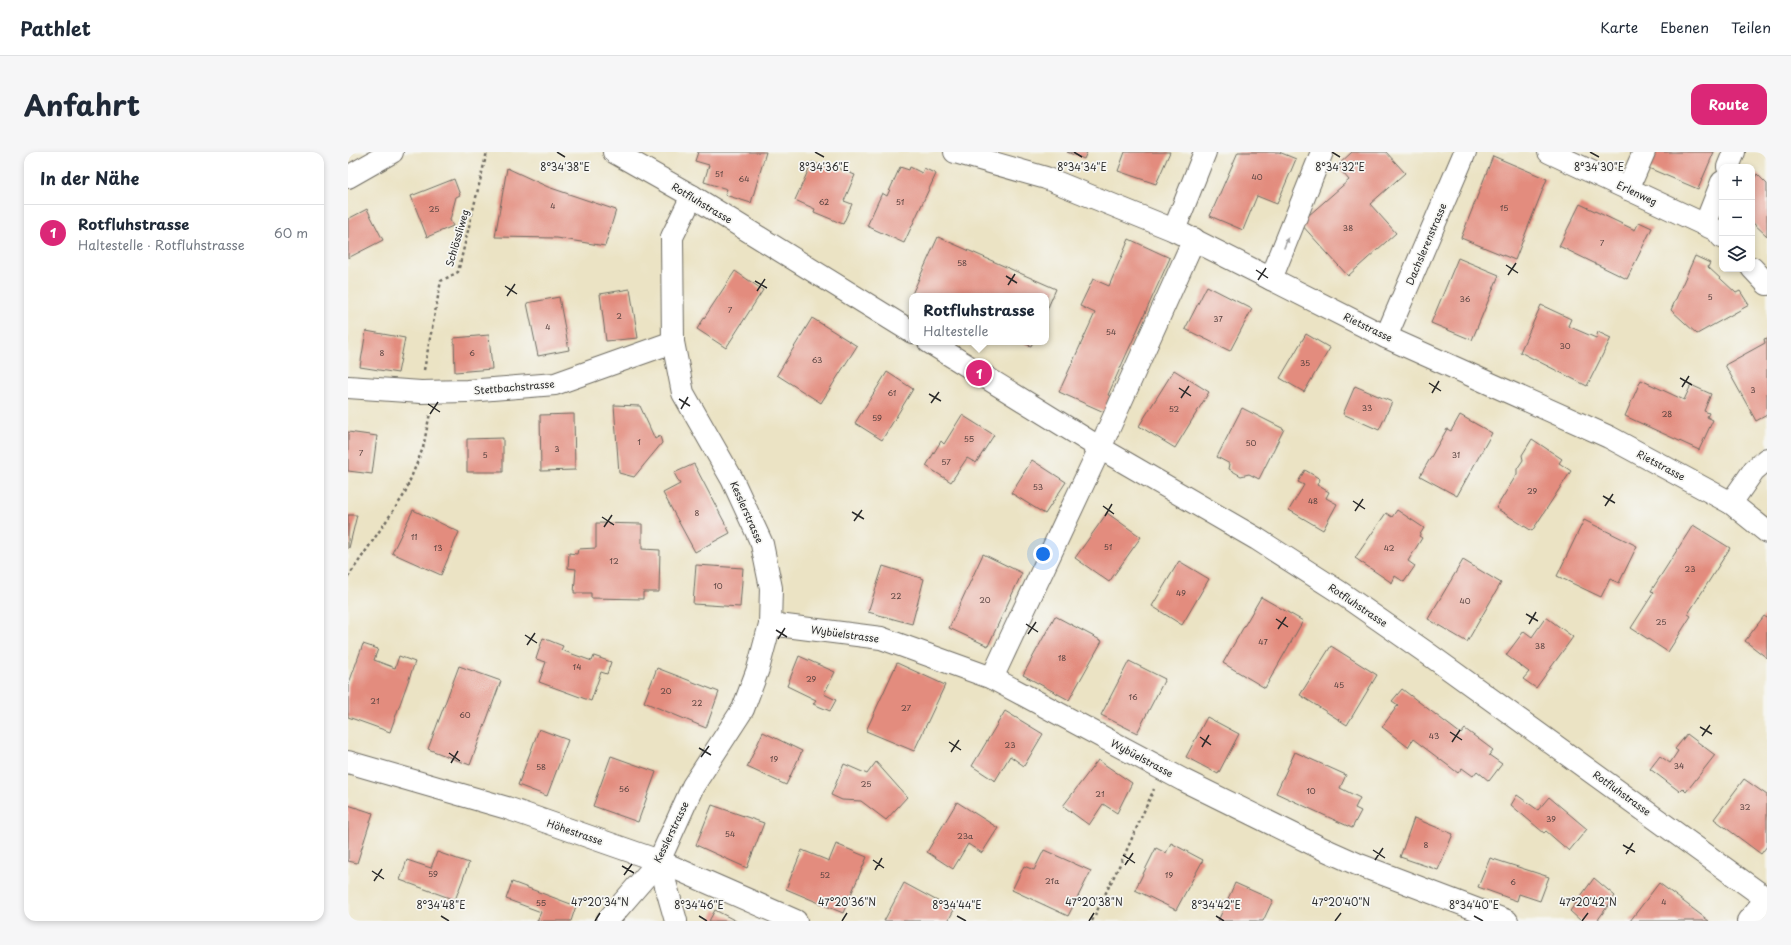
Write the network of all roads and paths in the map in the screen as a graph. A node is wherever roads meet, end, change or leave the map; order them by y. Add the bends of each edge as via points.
1 (392, 152) edge
2 (487, 152) edge
3 (955, 152) edge
4 (1205, 152) edge
5 (1322, 152) edge
6 (1465, 152) edge
7 (1549, 152) edge
8 (1644, 152) edge
9 (1734, 152) edge
10 (624, 154) edge
11 (1729, 164) edge
12 (348, 177) edge
13 (1628, 189) junction
14 (692, 196) junction
15 (1719, 200) edge
16 (1174, 230) junction
17 (1714, 231) edge
18 (1194, 239) junction
19 (1755, 271) edge
20 (1271, 279) junction
21 (1767, 284) edge
22 (909, 330) edge
23 (1386, 337) junction
24 (673, 342) junction
25 (934, 345) edge
26 (348, 387) edge
27 (426, 392) junction
28 (1100, 448) junction
29 (1767, 459) edge
30 (1731, 503) junction
31 (1767, 532) edge
32 (348, 578) edge
33 (770, 624) junction
34 (992, 678) junction
35 (348, 762) edge
36 (1163, 769) junction
37 (659, 861) junction
38 (1767, 898) edge
39 (607, 921) edge
40 (676, 921) edge
41 (796, 921) edge
42 (1092, 921) edge
43 (1507, 921) edge
44 (1748, 921) edge

1 - 12 street
2 - 27 path, Schlössliweg via 458,272 442,281
3 - 16 street, Rietstrasse via 1046,178
4 - 16 street
20 -> 5 street
6 - 23 street, Dachslerenstrasse
7 - 13 street, Erlenweg
8 - 13 street
9 - 11 street
10 - 14 street, Rotfluhstrasse
13 - 17 street, Erlenweg
14 - 22 street, Rotfluhstrasse
14 - 24 street, Kesslerstrasse via 672,237
15 - 17 street
16 - 18 street, Rietstrasse
18 - 20 street, Rietstrasse
18 - 28 street
19 - 21 street
20 - 23 street, Rietstrasse
23 - 30 street, Rietstrasse via 1610,437
24 - 27 street, Stettbachstrasse via 555,384
24 - 33 street, Kesslerstrasse via 683,393 732,479 762,544 771,588
25 - 28 street, Rotfluhstrasse
26 - 27 street, Stettbachstrasse
27 - 32 path, Schlössliweg via 432,402 423,448 404,495
28 - 34 street
28 - 38 street, Rotfluhstrasse via 1257,539 1341,593
29 - 30 street via 1754,470
30 - 31 street, Rietstrasse
33 - 34 street, Wybüelstrasse via 880,638
33 - 37 street, Kesslerstrasse via 758,669 742,709 693,786
34 - 36 street, Wybüelstrasse
35 - 37 street, Höhestrasse via 507,808
36 - 42 path
36 - 43 street, Wybüelstrasse via 1344,858
37 - 39 street, Kesslerstrasse
37 - 40 street
37 - 41 street, Höhestrasse
38 - 44 street

